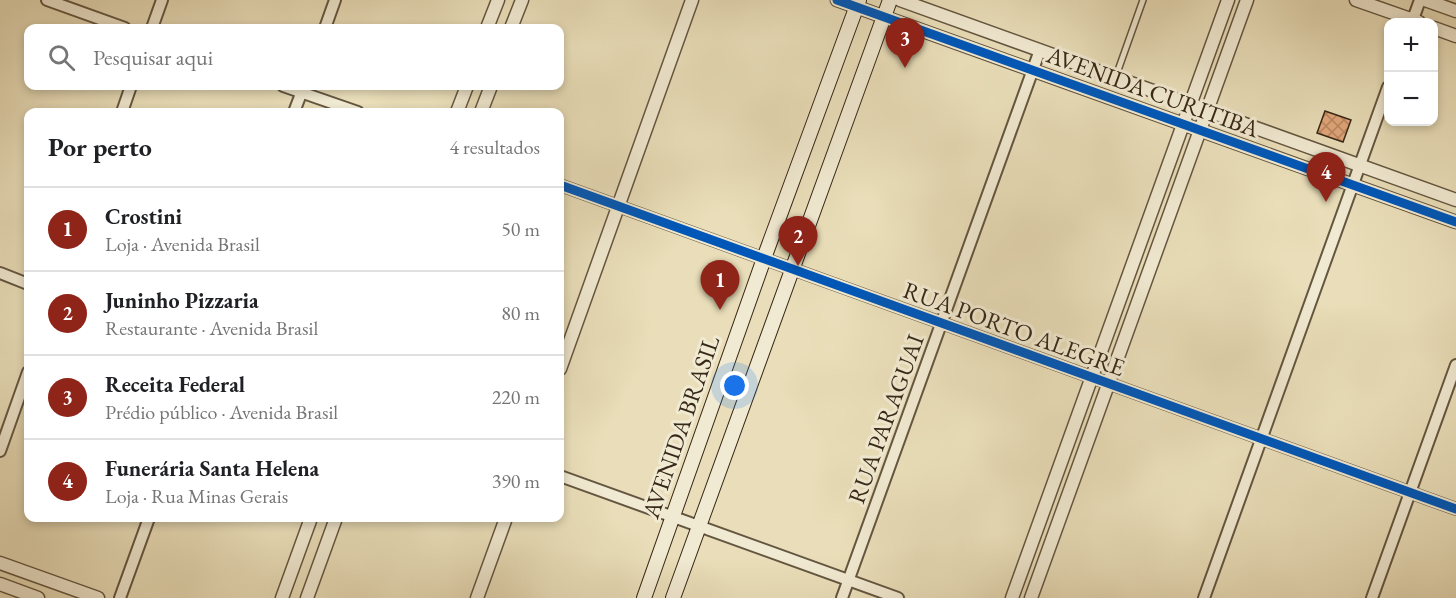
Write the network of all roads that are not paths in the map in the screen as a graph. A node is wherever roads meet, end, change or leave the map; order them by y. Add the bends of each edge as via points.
1 (47, 0) edge
2 (162, 0) edge
3 (335, 0) edge
4 (498, 0) edge
5 (522, 0) edge
6 (692, 0) edge
7 (837, 0) edge
8 (890, 0) edge
9 (900, 0) edge
10 (1143, 0) edge
11 (1228, 0) edge
12 (1247, 0) edge
13 (1356, 0) edge
14 (1420, 0) edge
15 (1425, 0) edge
16 (857, 3) edge
17 (1456, 11) edge
18 (884, 16) junction
19 (1403, 18) edge
20 (1415, 18) edge
21 (114, 24) edge
22 (153, 24) edge
23 (326, 24) edge
24 (489, 24) edge
25 (513, 24) edge
26 (1218, 26) junction
27 (1438, 29) edge
28 (1235, 32) junction
29 (1456, 36) edge
30 (1040, 50) junction
31 (1033, 70) junction
32 (1116, 78) junction
33 (130, 90) edge
34 (303, 90) edge
35 (305, 90) edge
36 (465, 90) edge
37 (489, 90) edge
38 (1384, 101) edge
39 (1190, 104) junction
40 (123, 108) edge
41 (296, 108) edge
42 (348, 108) edge
43 (459, 108) edge
44 (483, 108) edge
45 (1207, 111) junction
46 (1183, 124) junction
47 (1200, 130) junction
48 (1360, 166) junction
49 (1353, 185) junction
50 (564, 186) edge
51 (1456, 200) edge
52 (618, 206) junction
53 (1149, 217) junction
54 (1456, 222) edge
55 (1166, 223) junction
56 (764, 259) junction
57 (792, 269) junction
58 (0, 273) edge
59 (24, 282) edge
60 (941, 323) junction
61 (564, 358) edge
62 (1456, 365) edge
63 (1092, 378) junction
64 (24, 383) edge
65 (1109, 384) junction
66 (1261, 439) junction
67 (0, 451) edge
68 (564, 477) edge
69 (1410, 492) junction
70 (1456, 509) edge
71 (673, 517) junction
72 (148, 522) edge
73 (310, 522) edge
74 (335, 522) edge
75 (505, 522) edge
76 (699, 526) junction
77 (0, 563) edge
78 (849, 580) junction
79 (0, 584) edge
80 (38, 598) edge
81 (98, 598) edge
82 (120, 598) edge
83 (282, 598) edge
84 (307, 598) edge
85 (477, 598) edge
86 (644, 598) edge
87 (673, 598) edge
88 (842, 598) edge
89 (898, 598) edge
90 (1012, 598) edge
91 (1031, 598) edge
92 (1204, 598) edge
93 (1372, 598) edge

1 - 21 street
2 - 22 street
3 - 23 street
4 - 24 street
5 - 25 street
6 - 52 street
7 - 16 street, AVENIDA CURITIBA
8 - 18 main road, AVENIDA BRASIL
9 - 30 street, AVENIDA CURITIBA
10 - 32 lane
11 - 26 street
12 - 28 street
13 - 19 street
14 - 20 street
15 - 17 street
16 - 18 street, AVENIDA CURITIBA
16 - 56 main road, AVENIDA BRASIL
18 - 31 street, AVENIDA CURITIBA
18 - 57 main road, AVENIDA BRASIL
26 - 28 street
26 - 39 street
27 - 29 street
28 - 45 street
30 - 31 street, RUA PARAGUAI
30 - 32 street, AVENIDA CURITIBA
31 - 46 street, AVENIDA CURITIBA
31 - 60 street, RUA PARAGUAI
32 - 39 street, AVENIDA CURITIBA
33 - 40 street
34 - 41 street
35 - 42 street
36 - 43 street
37 - 44 street
38 - 48 street
39 - 45 street, AVENIDA CURITIBA
39 - 46 street
45 - 47 street
45 - 48 street, AVENIDA CURITIBA
46 - 47 street, AVENIDA CURITIBA
46 - 53 street
47 - 49 street, AVENIDA CURITIBA
47 - 55 street
48 - 49 street
48 - 51 street, AVENIDA CURITIBA
49 - 54 street, AVENIDA CURITIBA
49 - 66 street
50 - 52 street, RUA PORTO ALEGRE
52 - 56 street, RUA PORTO ALEGRE
52 - 61 street
53 - 55 street
53 - 63 street
55 - 65 street
56 - 57 street, RUA PORTO ALEGRE
56 - 71 main road, AVENIDA BRASIL
57 - 60 street, RUA PORTO ALEGRE
57 - 76 main road, AVENIDA BRASIL
58 - 59 street
60 - 63 street, RUA PORTO ALEGRE
60 - 78 street, RUA PARAGUAI
62 - 69 street
63 - 65 street, RUA PORTO ALEGRE
63 - 90 street
64 - 67 street
65 - 66 street, RUA PORTO ALEGRE
65 - 91 street
66 - 69 street, RUA PORTO ALEGRE
66 - 92 street
68 - 71 street
69 - 70 street, RUA PORTO ALEGRE
69 - 93 street
71 - 76 street
71 - 86 main road, AVENIDA BRASIL
72 - 82 street
73 - 83 street
74 - 84 street
75 - 85 street
76 - 78 street
76 - 87 main road, AVENIDA BRASIL
77 - 81 street
78 - 88 street, RUA PARAGUAI
78 - 89 street
79 - 80 street

